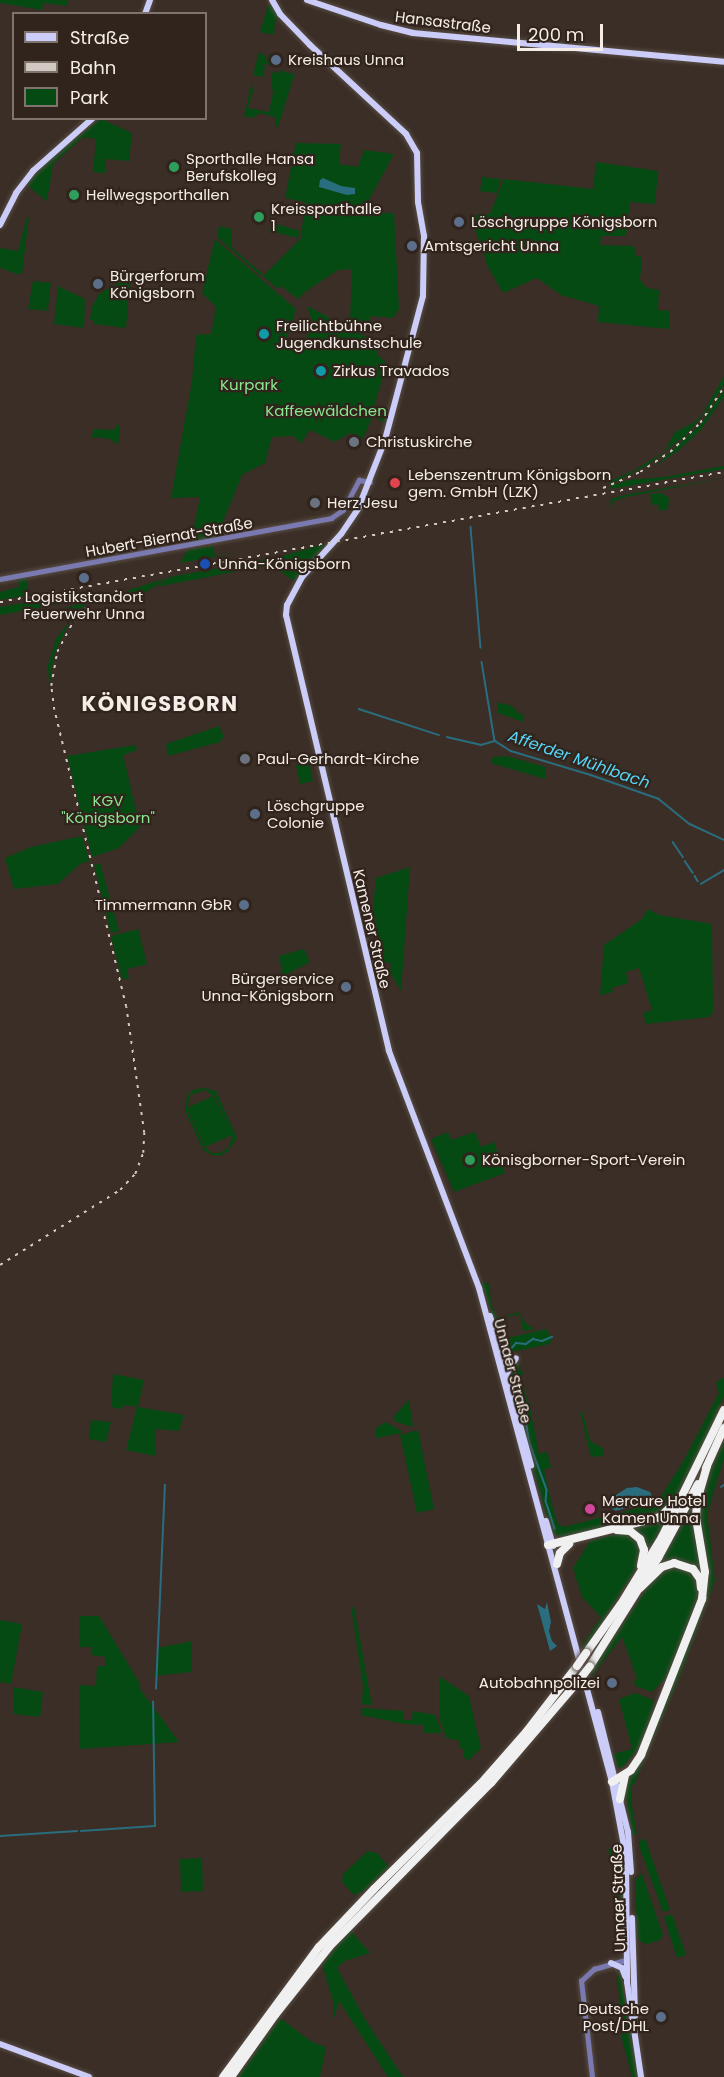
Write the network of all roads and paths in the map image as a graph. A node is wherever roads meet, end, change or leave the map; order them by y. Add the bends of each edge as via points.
1 (272, 0) edge
2 (277, 0) edge
3 (307, 0) edge
4 (285, 17) junction
5 (724, 62) edge
6 (91, 120) edge
7 (0, 225) edge
8 (370, 482) junction
9 (0, 579) edge
10 (484, 1305) joint
11 (516, 1358) dead end
12 (501, 1359) junction
13 (507, 1374) junction
14 (724, 1410) edge
15 (724, 1428) edge
16 (707, 1466) junction
17 (690, 1485) junction
18 (569, 1544) junction
19 (551, 1547) junction
20 (557, 1564) junction
21 (637, 1586) junction
22 (626, 1775) junction
23 (613, 1779) junction
24 (620, 1798) junction
25 (401, 1868) junction
26 (626, 1947) junction
27 (629, 1960) junction
28 (312, 1962) junction
29 (611, 1963) junction
30 (627, 1982) junction
31 (0, 2044) edge
32 (89, 2077) edge
33 (223, 2077) edge
34 (231, 2077) edge
35 (592, 2077) edge
36 (643, 2077) edge

1 - 4 main road
2 - 4 main road
3 - 5 main road, Hansastraße via 412,33
4 - 8 main road, Kamener Straße via 406,134 417,153 424,241 422,303
6 - 7 main road via 33,171 9,204
8 - 9 street, Hubert-Biernat-Straße via 359,480 340,513 331,518
8 - 10 main road, Kamener Straße via 346,527 307,570 291,597 287,624 389,1051 469,1255
10 - 12 main road, Unnaer Straße via 493,1323
11 - 13 main road
12 - 13 main road, Unnaer Straße
12 - 19 main road, Unnaer Straße
13 - 19 main road, Unnaer Straße
14 - 17 highway
15 - 16 highway
16 - 21 highway
16 - 22 highway via 696,1518 705,1572 702,1599 642,1755
17 - 19 highway via 660,1517
17 - 21 highway
18 - 19 highway
18 - 20 highway via 560,1553
18 - 21 highway via 618,1530 636,1535 643,1545 644,1557
19 - 20 main road, Unnaer Straße
19 - 23 main road, Unnaer Straße
20 - 23 main road, Unnaer Straße
21 - 23 highway via 674,1563 693,1569 701,1584 698,1603 640,1753
21 - 25 highway, bridge via 499,1764
21 - 25 highway, bridge via 580,1679 491,1784
22 - 23 highway
22 - 24 highway
23 - 24 main road, Unnaer Straße
23 - 26 main road, Unnaer Straße via 626,1857
24 - 27 main road, Unnaer Straße via 631,1857
25 - 28 highway
26 - 27 main road, Unnaer Straße
26 - 29 main road
27 - 29 street
27 - 30 main road, Unnaer Straße
27 - 36 main road, Unnaer Straße
28 - 33 highway
28 - 34 highway
29 - 30 main road via 622,1968
29 - 35 street via 586,1974 580,1981
30 - 36 main road, Unnaer Straße
31 - 32 main road

